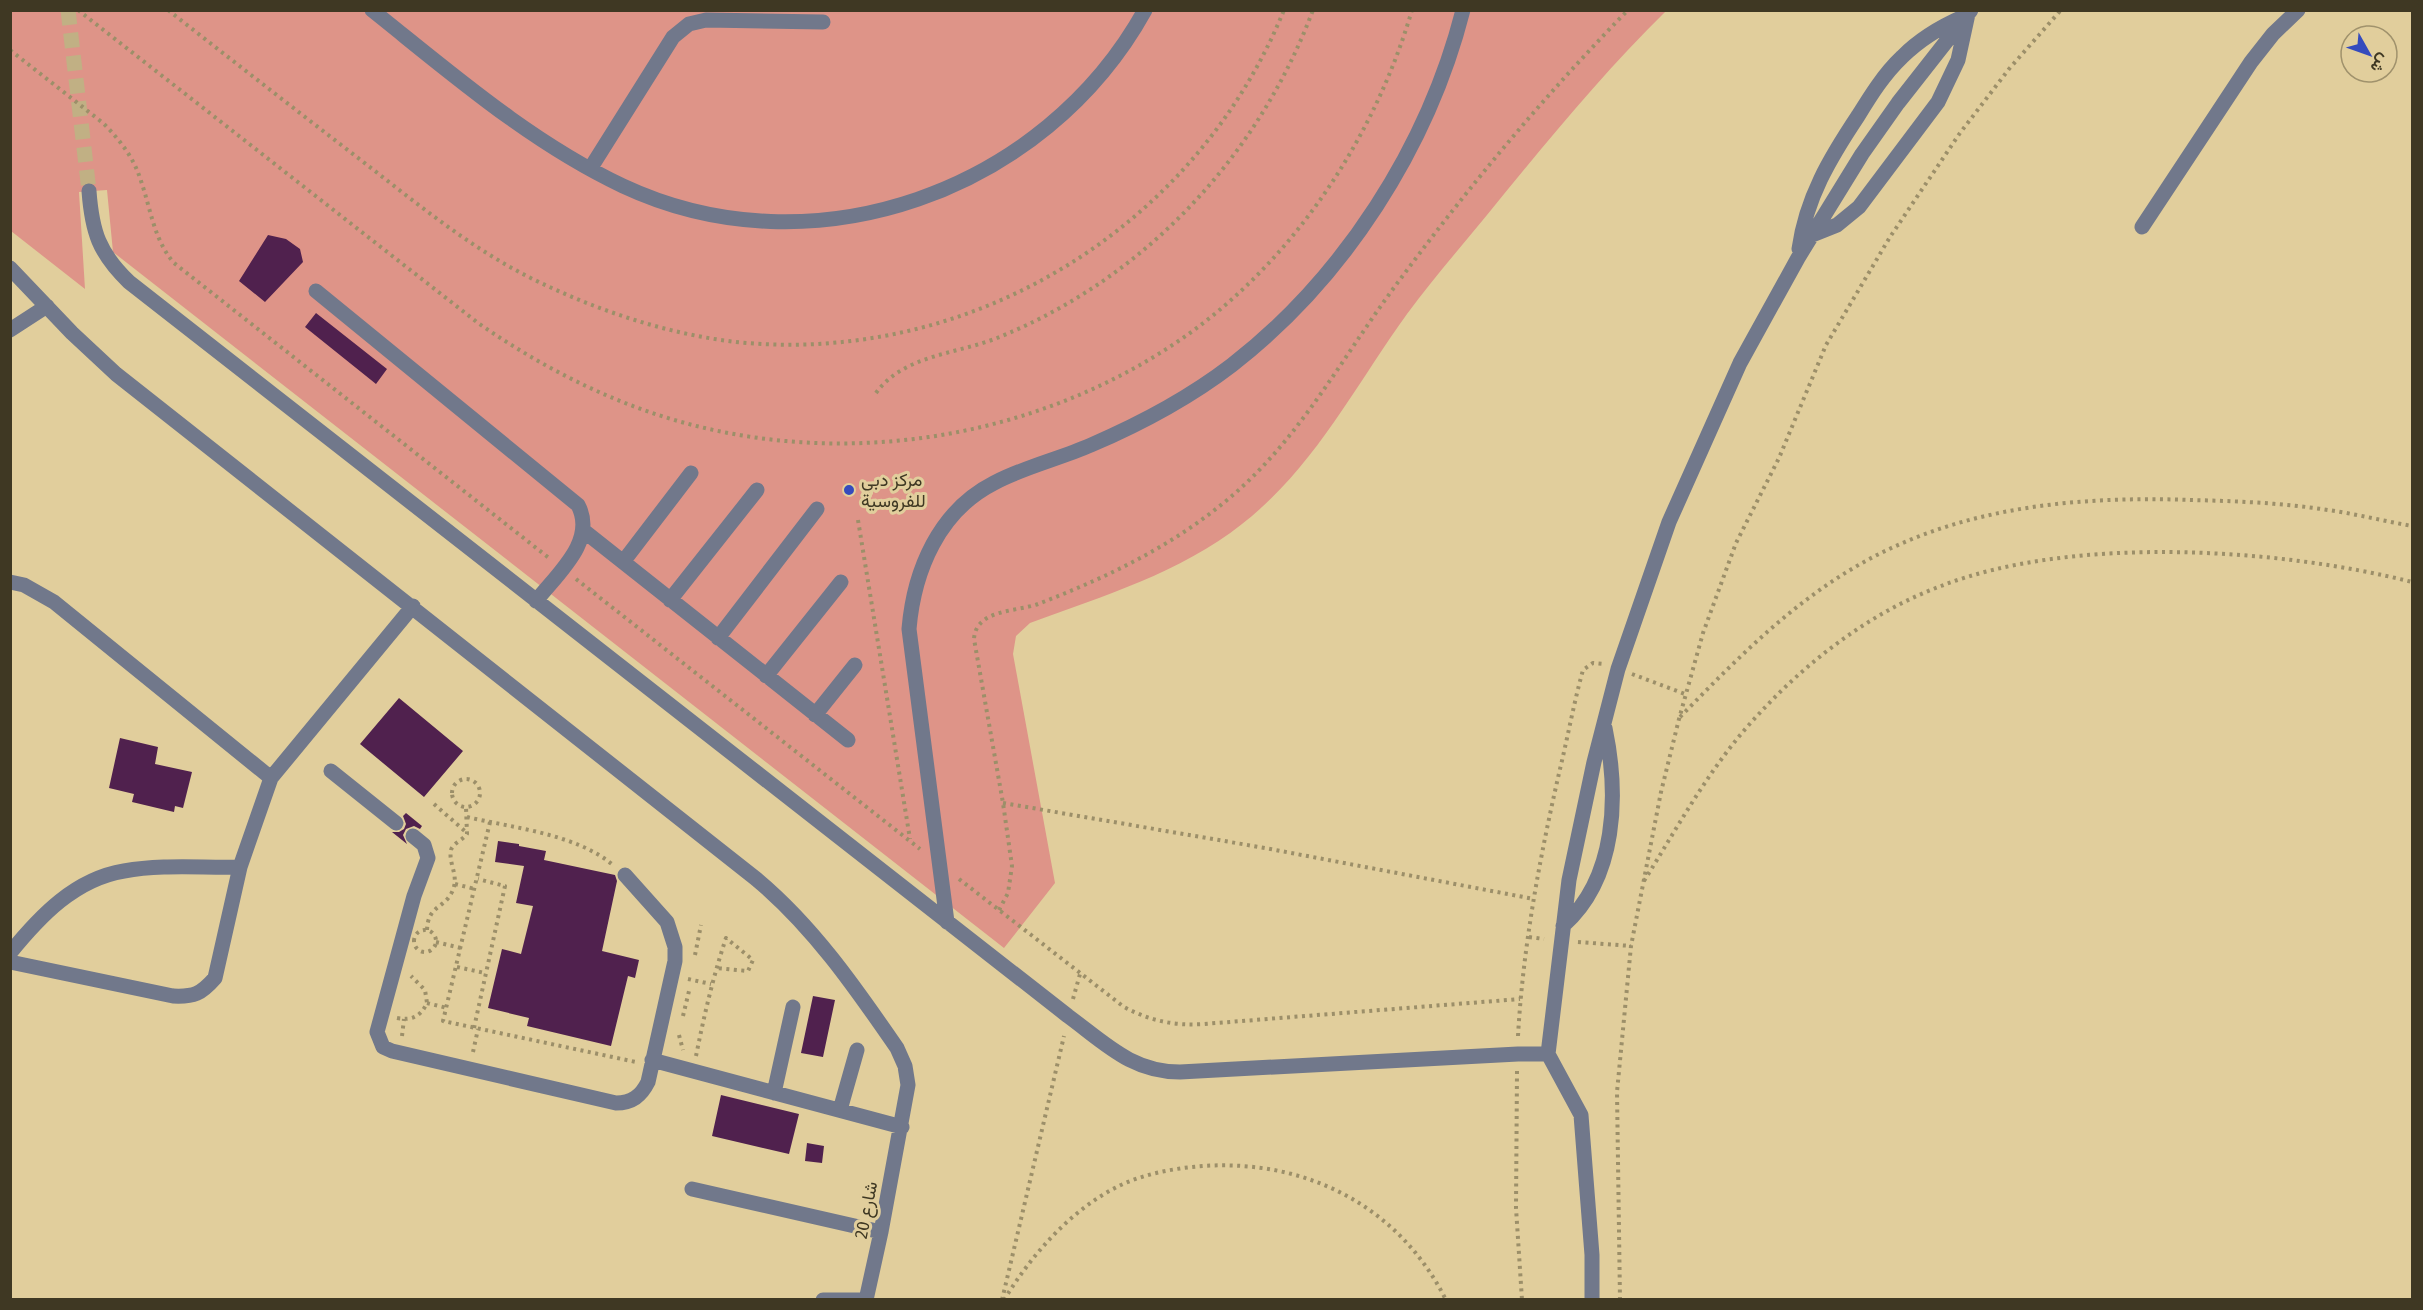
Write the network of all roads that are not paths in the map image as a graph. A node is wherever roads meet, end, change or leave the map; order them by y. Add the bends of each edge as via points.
1 (372, 10) edge
2 (1144, 10) edge
3 (1463, 10) edge
4 (2298, 10) edge
5 (1970, 12) edge
6 (823, 22) dead end
7 (590, 169) junction
8 (89, 192) tunnel mouth
9 (2142, 227) dead end
10 (1812, 235) junction
11 (1798, 258) junction
12 (10, 268) edge
13 (316, 291) dead end
14 (47, 306) junction
15 (10, 330) edge
16 (691, 473) dead end
17 (757, 490) dead end
18 (816, 509) dead end
19 (584, 531) junction
20 (623, 562) junction
21 (10, 582) edge
22 (841, 582) dead end
23 (536, 600) junction
24 (670, 600) junction
25 (413, 606) junction
26 (718, 638) junction
27 (855, 665) dead end
28 (766, 676) junction
29 (816, 715) junction
30 (1604, 723) junction
31 (848, 741) dead end
32 (331, 771) dead end
33 (271, 778) junction
34 (396, 823) dead end
35 (413, 836) dead end
36 (240, 867) junction
37 (625, 875) road end
38 (947, 922) junction
39 (1563, 926) junction
40 (10, 953) edge
41 (10, 962) edge
42 (793, 1007) dead end
43 (857, 1050) dead end
44 (1548, 1054) junction
45 (652, 1063) junction
46 (774, 1093) junction
47 (840, 1110) junction
48 (902, 1127) junction
49 (692, 1189) dead end
50 (881, 1232) junction
51 (823, 1299) edge
52 (866, 1299) edge
53 (1592, 1299) edge

1 - 7 street via 508,115
2 - 7 street via 1103,74 1042,132 968,179 897,206 829,219 739,218 655,198
3 - 38 street via 1436,92 1401,165 1353,238 1282,321 1231,365 1161,411 1094,444 980,491 956,511 936,536 917,583 909,629
4 - 9 street via 2251,62
5 - 10 street via 1898,103
5 - 10 street via 1958,60 1938,102 1859,207 1837,225
5 - 11 street via 1916,44 1876,88 1822,172 1806,213
6 - 7 street via 706,20 688,24 673,37
8 - 23 street via 92,224 100,246 112,266 129,282
10 - 11 street
11 - 30 street via 1740,363 1669,522
12 - 14 street, شارع 20
13 - 19 street via 572,499 582,513
14 - 15 street
14 - 25 street, شارع 20 via 116,374
16 - 20 street
17 - 24 street
18 - 26 street
19 - 20 street
19 - 23 street via 577,549
20 - 24 street
21 - 33 street via 24,585 54,602
22 - 28 street
23 - 38 street
24 - 26 street
25 - 33 street
25 - 48 street, شارع 20 via 795,914 897,1048 908,1085
26 - 28 street
27 - 29 street
28 - 29 street
29 - 31 street
30 - 39 street via 1580,821
30 - 39 street via 1612,787 1603,864 1583,905
32 - 34 street
33 - 36 street
35 - 45 street via 424,845 428,858 382,1015 377,1037 382,1047 616,1103 639,1096 648,1082
36 - 40 street via 147,868 101,878 80,887 43,915
36 - 41 street via 214,978 204,990 189,997
37 - 45 street via 667,922 675,947
38 - 44 street via 1129,1060 1163,1072
39 - 44 street
42 - 46 street
43 - 47 street
44 - 53 street via 1581,1115
45 - 46 street
46 - 47 street
47 - 48 street
48 - 50 street, شارع 20
49 - 50 street
50 - 52 street, شارع 20
51 - 52 street

